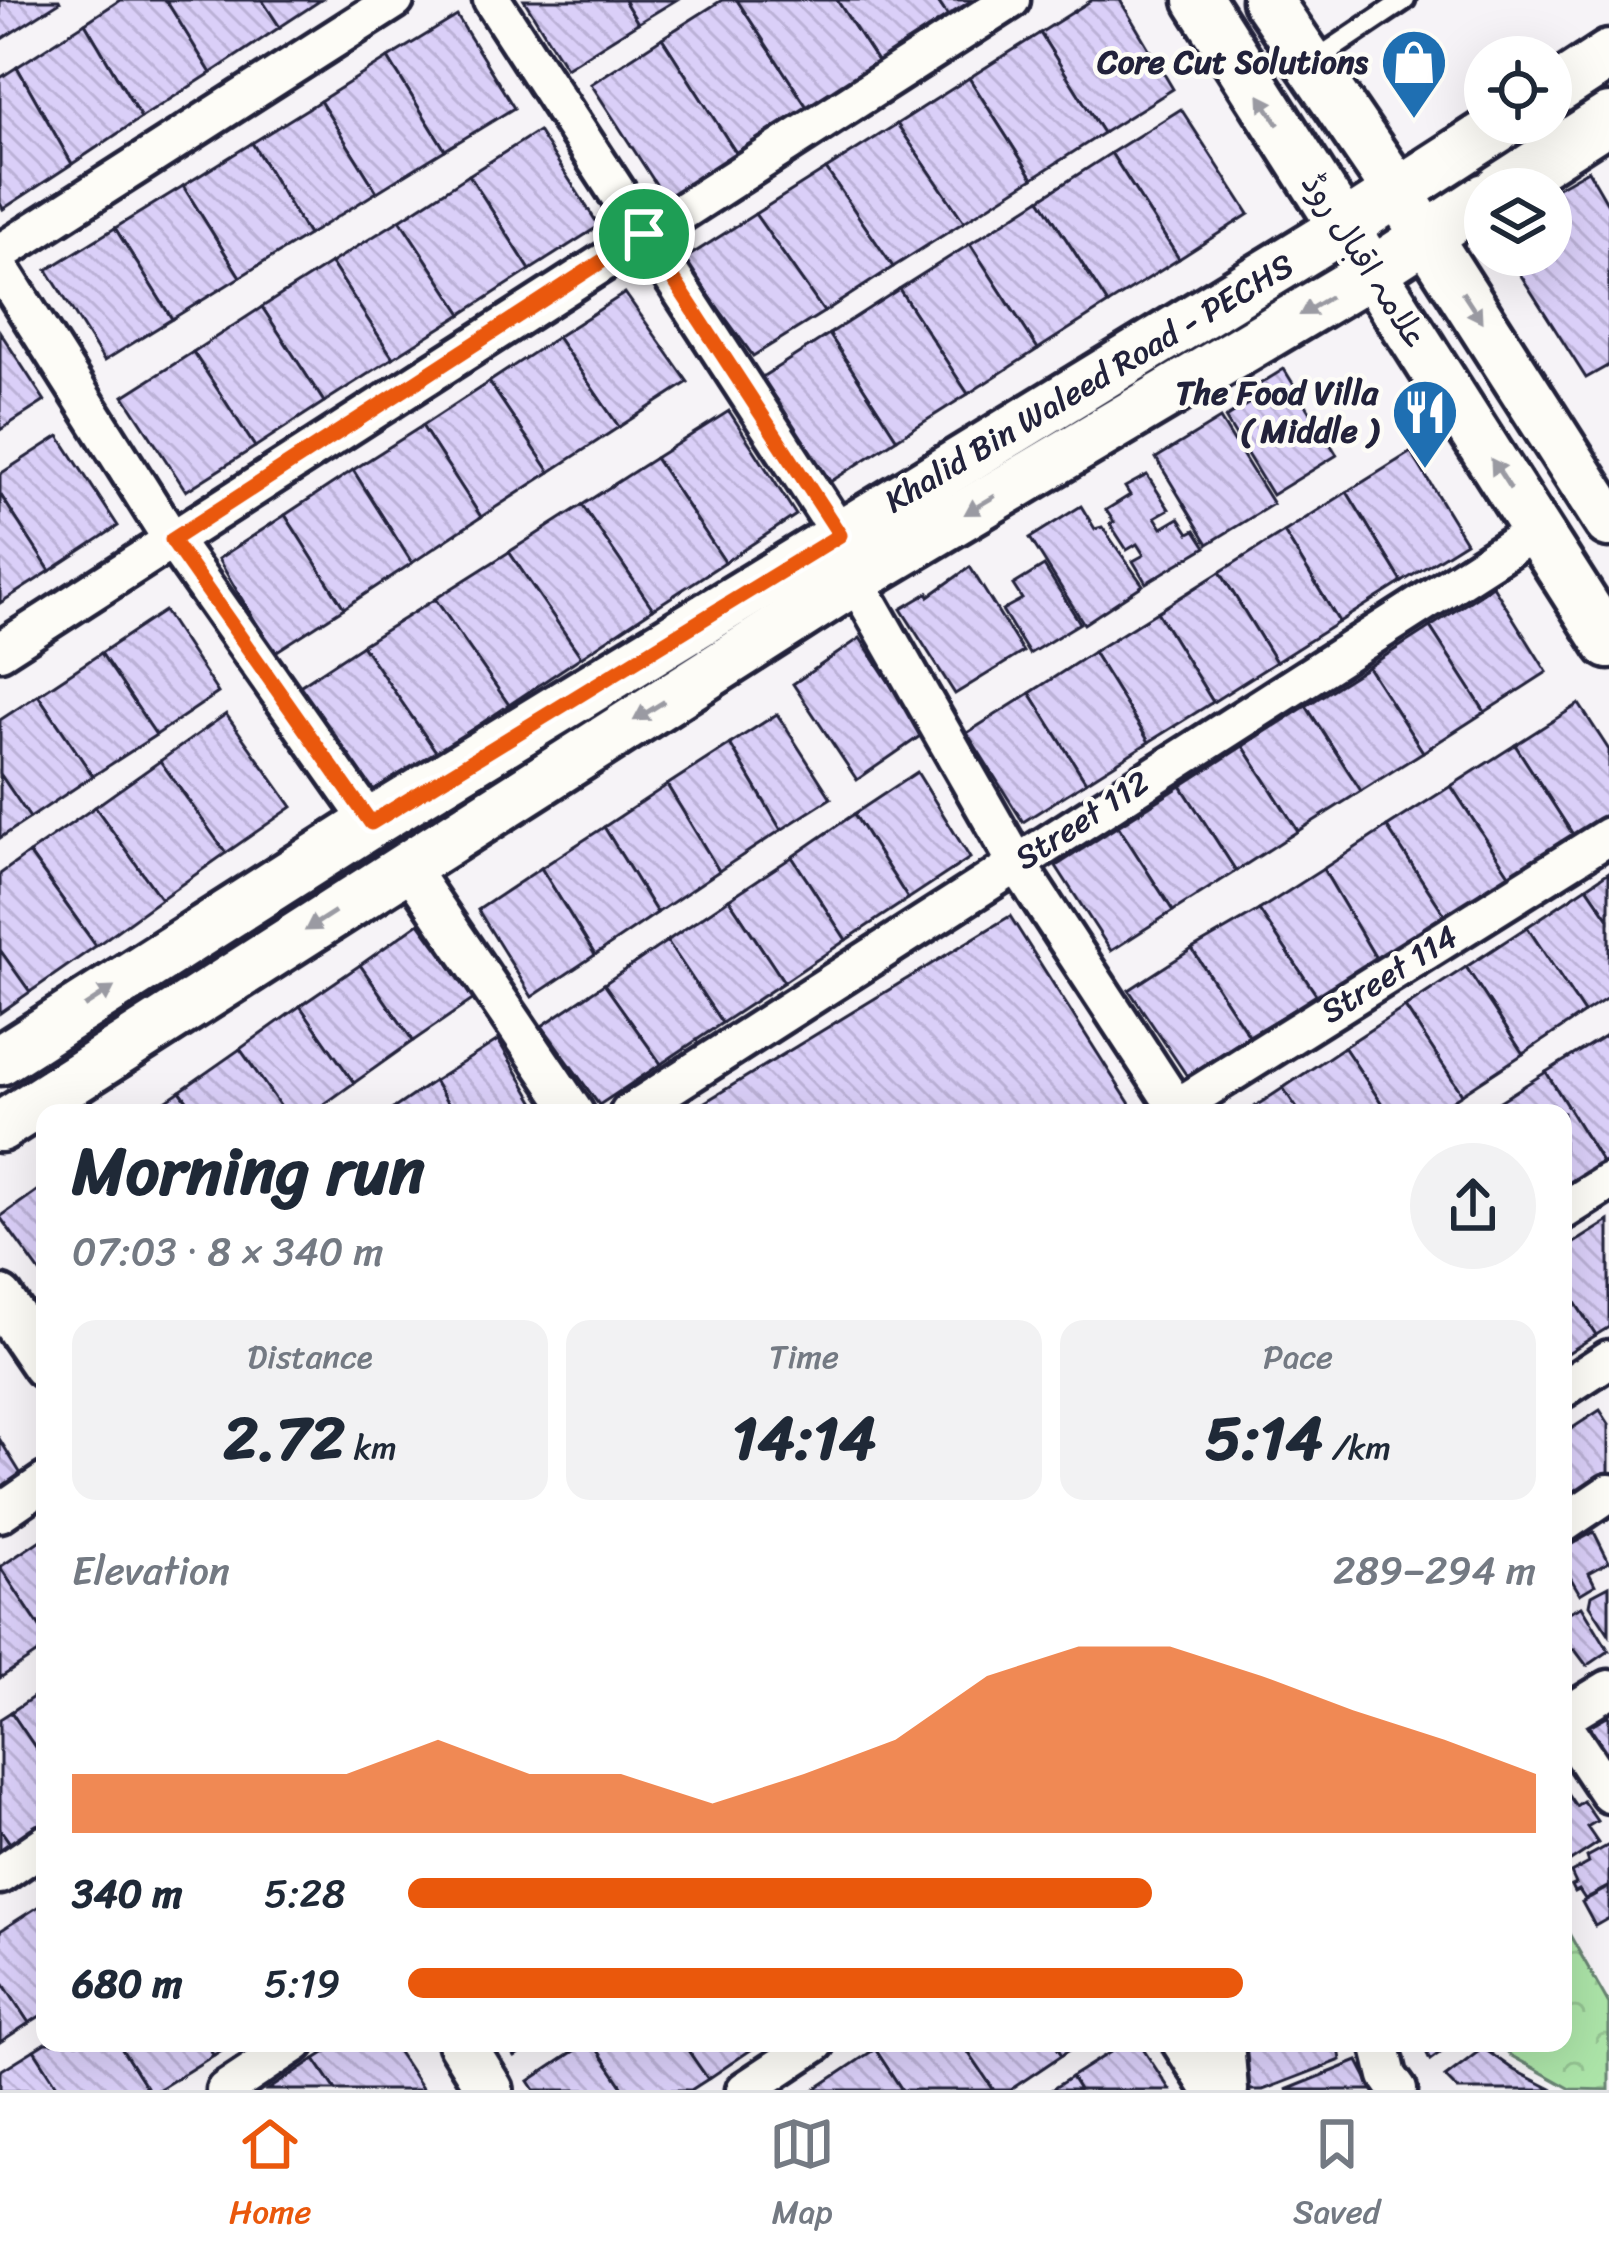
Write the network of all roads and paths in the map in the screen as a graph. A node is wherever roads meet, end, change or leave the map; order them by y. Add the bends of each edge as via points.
1 (394, 0) edge
2 (492, 0) edge
3 (1011, 0) edge
4 (1198, 0) edge
5 (1267, 0) edge
6 (1405, 0) edge
7 (1609, 55) edge
8 (1310, 64) junction
9 (1572, 79) edge
10 (1609, 118) edge
11 (1472, 144) edge
12 (1532, 168) edge
13 (1398, 192) junction
14 (1464, 212) edge
15 (1344, 227) junction
16 (644, 234) junction
17 (1427, 236) junction
18 (0, 253) edge
19 (0, 268) edge
20 (1372, 272) junction
21 (1609, 521) edge
22 (1537, 530) junction
23 (840, 535) junction
24 (172, 540) junction
25 (854, 580) junction
26 (1609, 644) edge
27 (0, 651) edge
28 (371, 823) junction
29 (1609, 836) edge
30 (1016, 862) junction
31 (407, 865) junction
32 (0, 1060) edge
33 (569, 1104) edge
34 (643, 1104) edge
35 (1171, 1104) edge
36 (1186, 1104) edge
37 (0, 1127) edge
38 (1609, 1182) edge
39 (1572, 1205) edge
40 (0, 1299) edge
41 (36, 1352) edge
42 (1609, 1359) edge
43 (1572, 1383) edge
44 (36, 1488) edge
45 (1609, 1493) edge
46 (0, 1513) edge
47 (1572, 1518) edge
48 (1609, 1689) edge
49 (1572, 1715) edge
50 (1572, 1735) edge
51 (1609, 1794) edge
52 (36, 1850) edge
53 (0, 1875) edge
54 (282, 2052) edge
55 (467, 2052) edge
56 (802, 2052) edge
57 (1187, 2052) edge
58 (1226, 2052) edge
59 (1382, 2052) edge
60 (225, 2090) edge
61 (490, 2090) edge
62 (745, 2090) edge
63 (1211, 2090) edge
64 (1229, 2090) edge
65 (1398, 2090) edge

1 - 18 street
2 - 16 street
3 - 16 street
15 -> 4 main road, علامہ اقبال روڈ
5 - 8 main road, علامہ اقبال روڈ
6 - 8 lane
7 - 9 main road
8 - 13 main road, علامہ اقبال روڈ
10 - 12 main road
11 - 13 main road, Khalid Bin Waleed Road - PECHS
13 - 15 main road, Khalid Bin Waleed Road - PECHS
13 - 17 main road, علامہ اقبال روڈ
14 - 17 main road, Khalid Bin Waleed Road - PECHS
15 - 20 main road, علامہ اقبال روڈ
15 - 23 main road, Khalid Bin Waleed Road - PECHS
16 - 23 street
16 - 24 street
17 - 20 main road, Khalid Bin Waleed Road - PECHS
17 -> 21 main road, علامہ اقبال روڈ
19 - 24 street
22 -> 20 main road, علامہ اقبال روڈ
20 -> 25 main road, Khalid Bin Waleed Road - PECHS
22 - 26 main road, علامہ اقبال روڈ
22 - 30 street, Street 112
23 - 28 main road, Khalid Bin Waleed Road - PECHS
24 - 27 street
24 - 28 street
25 - 30 street
25 -> 31 main road, Khalid Bin Waleed Road - PECHS
32 -> 28 main road, Khalid Bin Waleed Road - PECHS
29 - 36 street, Street 114
30 - 34 street, Street 112
30 - 35 street
31 - 33 street
31 -> 37 main road, Khalid Bin Waleed Road - PECHS
38 - 39 street
40 - 41 street
42 - 43 street
44 - 46 street
45 - 47 street
48 - 49 street
50 - 51 street
52 - 53 street
54 - 60 street
55 - 61 street
56 - 62 street
57 - 63 street
58 - 64 street
59 - 65 street

